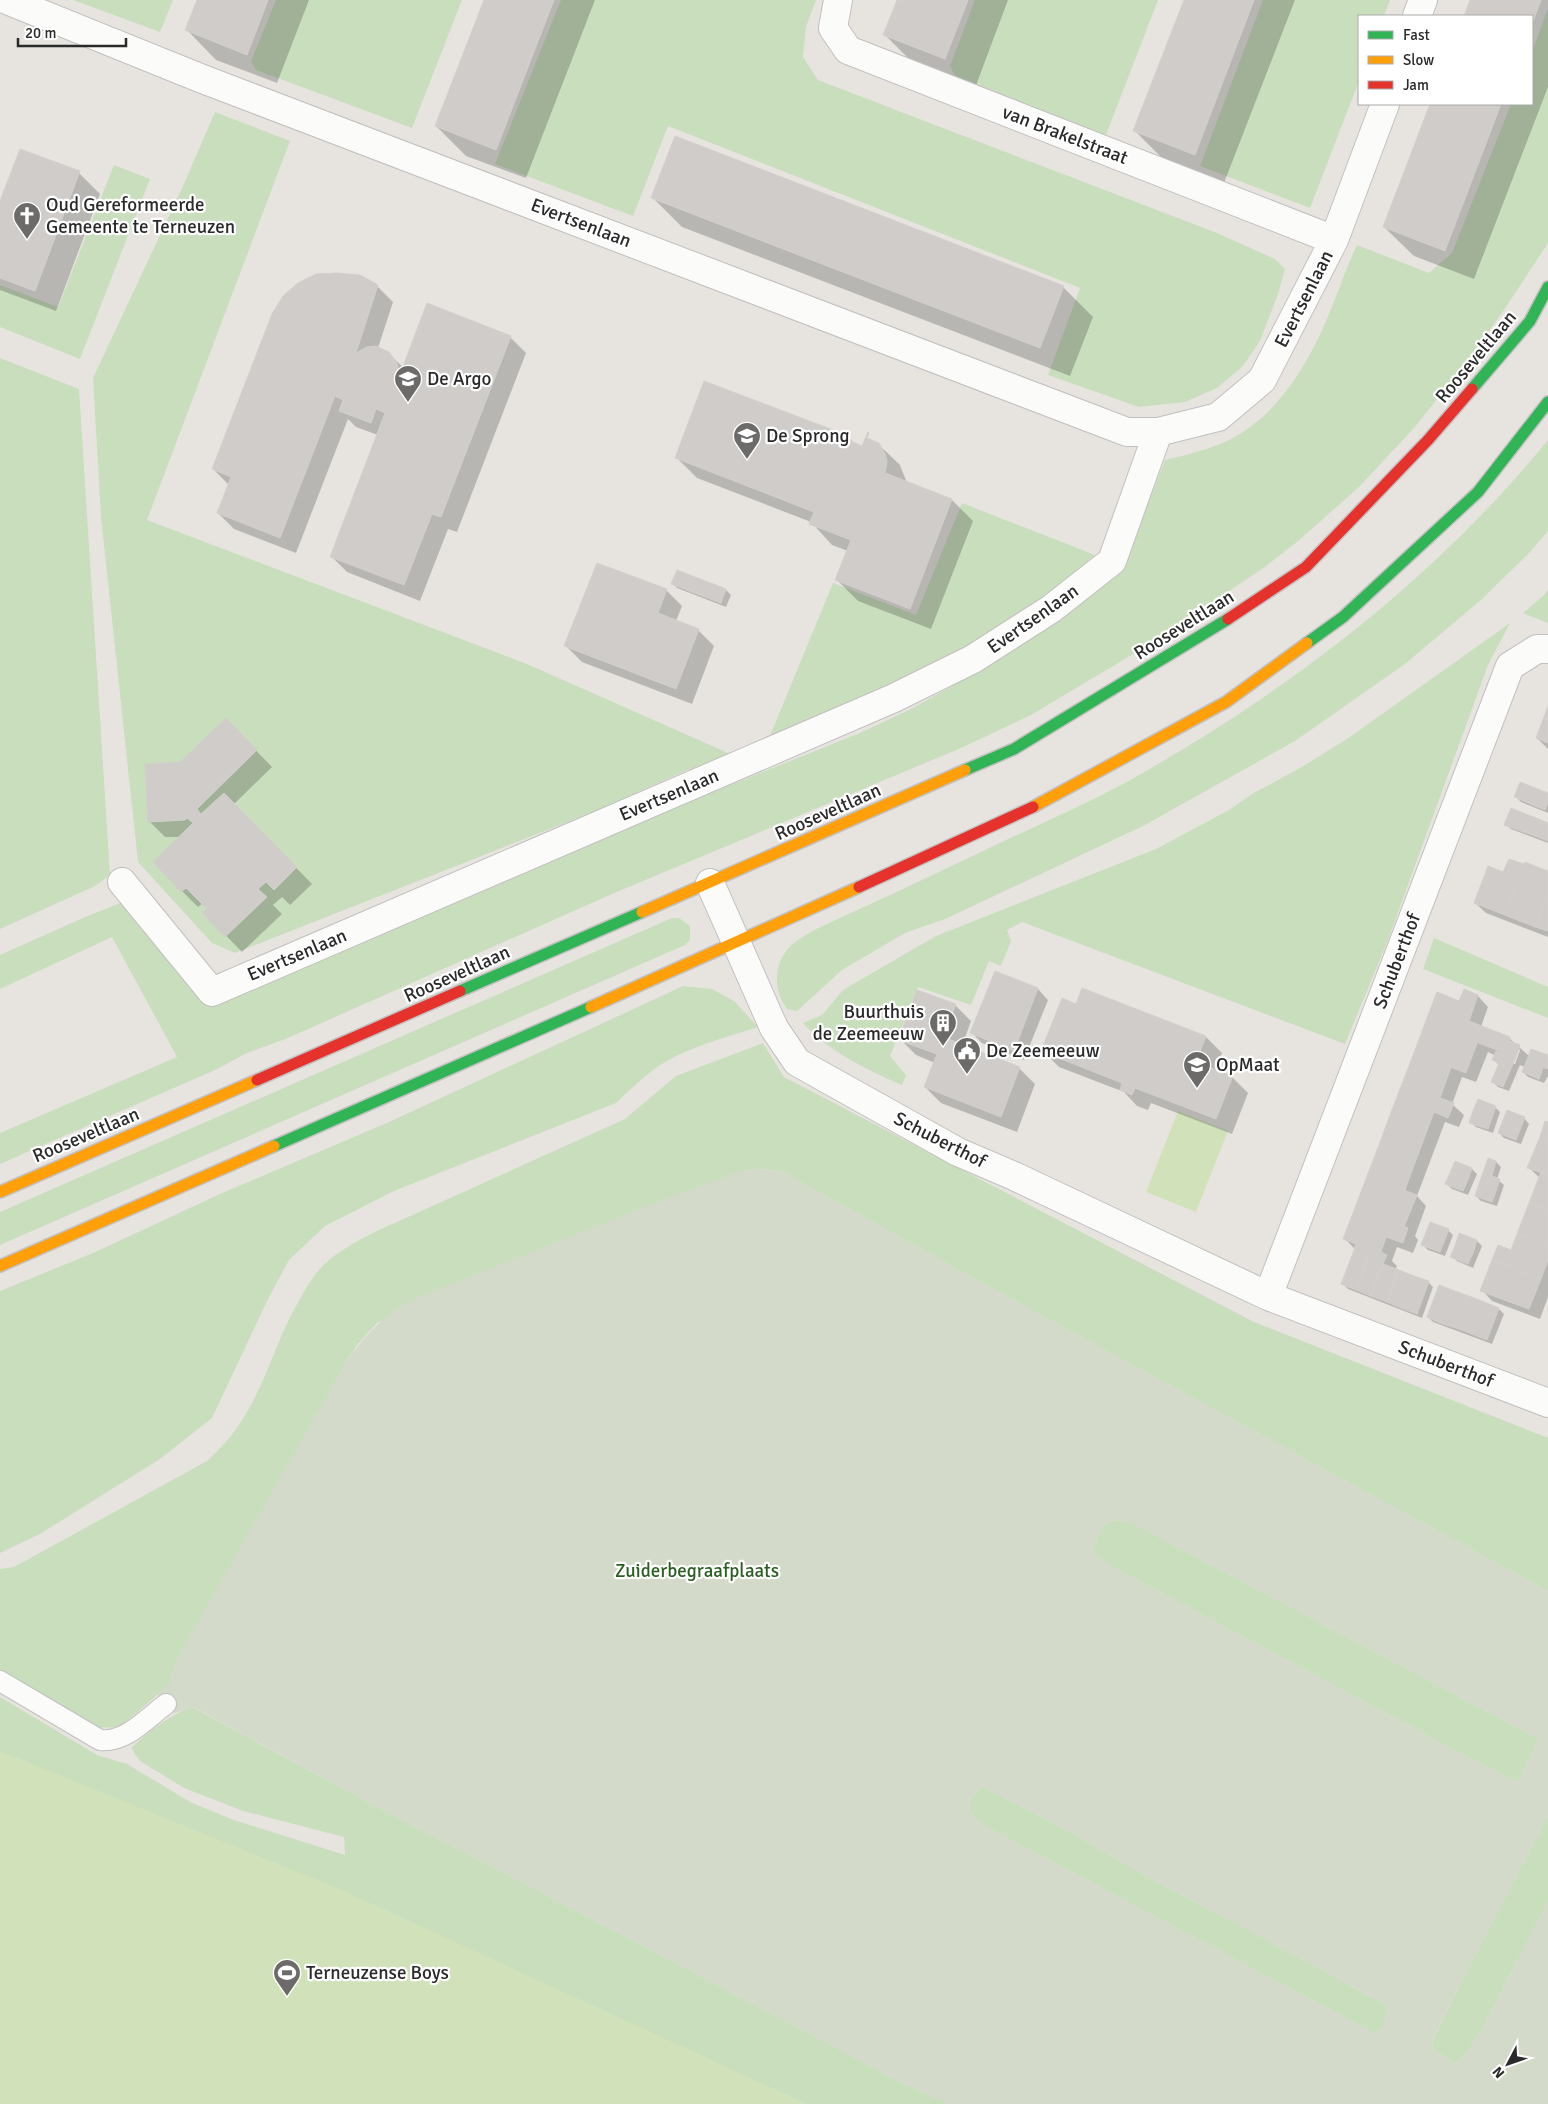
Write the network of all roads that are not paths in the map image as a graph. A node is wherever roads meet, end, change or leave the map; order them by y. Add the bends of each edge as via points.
1 (7, 0) edge
2 (838, 0) edge
3 (1423, 0) edge
4 (1417, 15) edge
5 (1385, 105) edge
6 (1334, 240) junction
7 (1548, 286) edge
8 (1548, 402) edge
9 (1158, 432) junction
10 (1548, 649) edge
11 (122, 882) dead end
12 (710, 883) junction
13 (737, 943) junction
14 (0, 1192) edge
15 (0, 1266) edge
16 (1268, 1296) junction
17 (1545, 1393) edge
18 (0, 1681) edge
19 (166, 1704) dead end

1 - 9 street, Evertsenlaan via 209,81 1127,432
2 - 6 street, van Brakelstraat via 833,28 848,50
3 - 4 street
5 - 6 street, Evertsenlaan
6 - 9 street, Evertsenlaan via 1262,380 1218,418
7 - 12 main road, Rooseveltlaan via 1530,322 1428,440 1306,567 1197,639 1014,749
8 - 13 main road via 1478,492 1343,617 1226,702 1051,799
9 - 11 street, Evertsenlaan via 1112,560 1052,610 973,659 894,698 212,992
10 - 16 street, Schuberthof via 1537,649 1510,666
12 - 13 street, Schuberthof
12 - 14 main road, Rooseveltlaan
13 - 15 main road
13 - 16 street, Schuberthof via 774,1028 797,1062 958,1152
16 - 17 street, Schuberthof
18 - 19 lane via 100,1740 109,1741 126,1735

